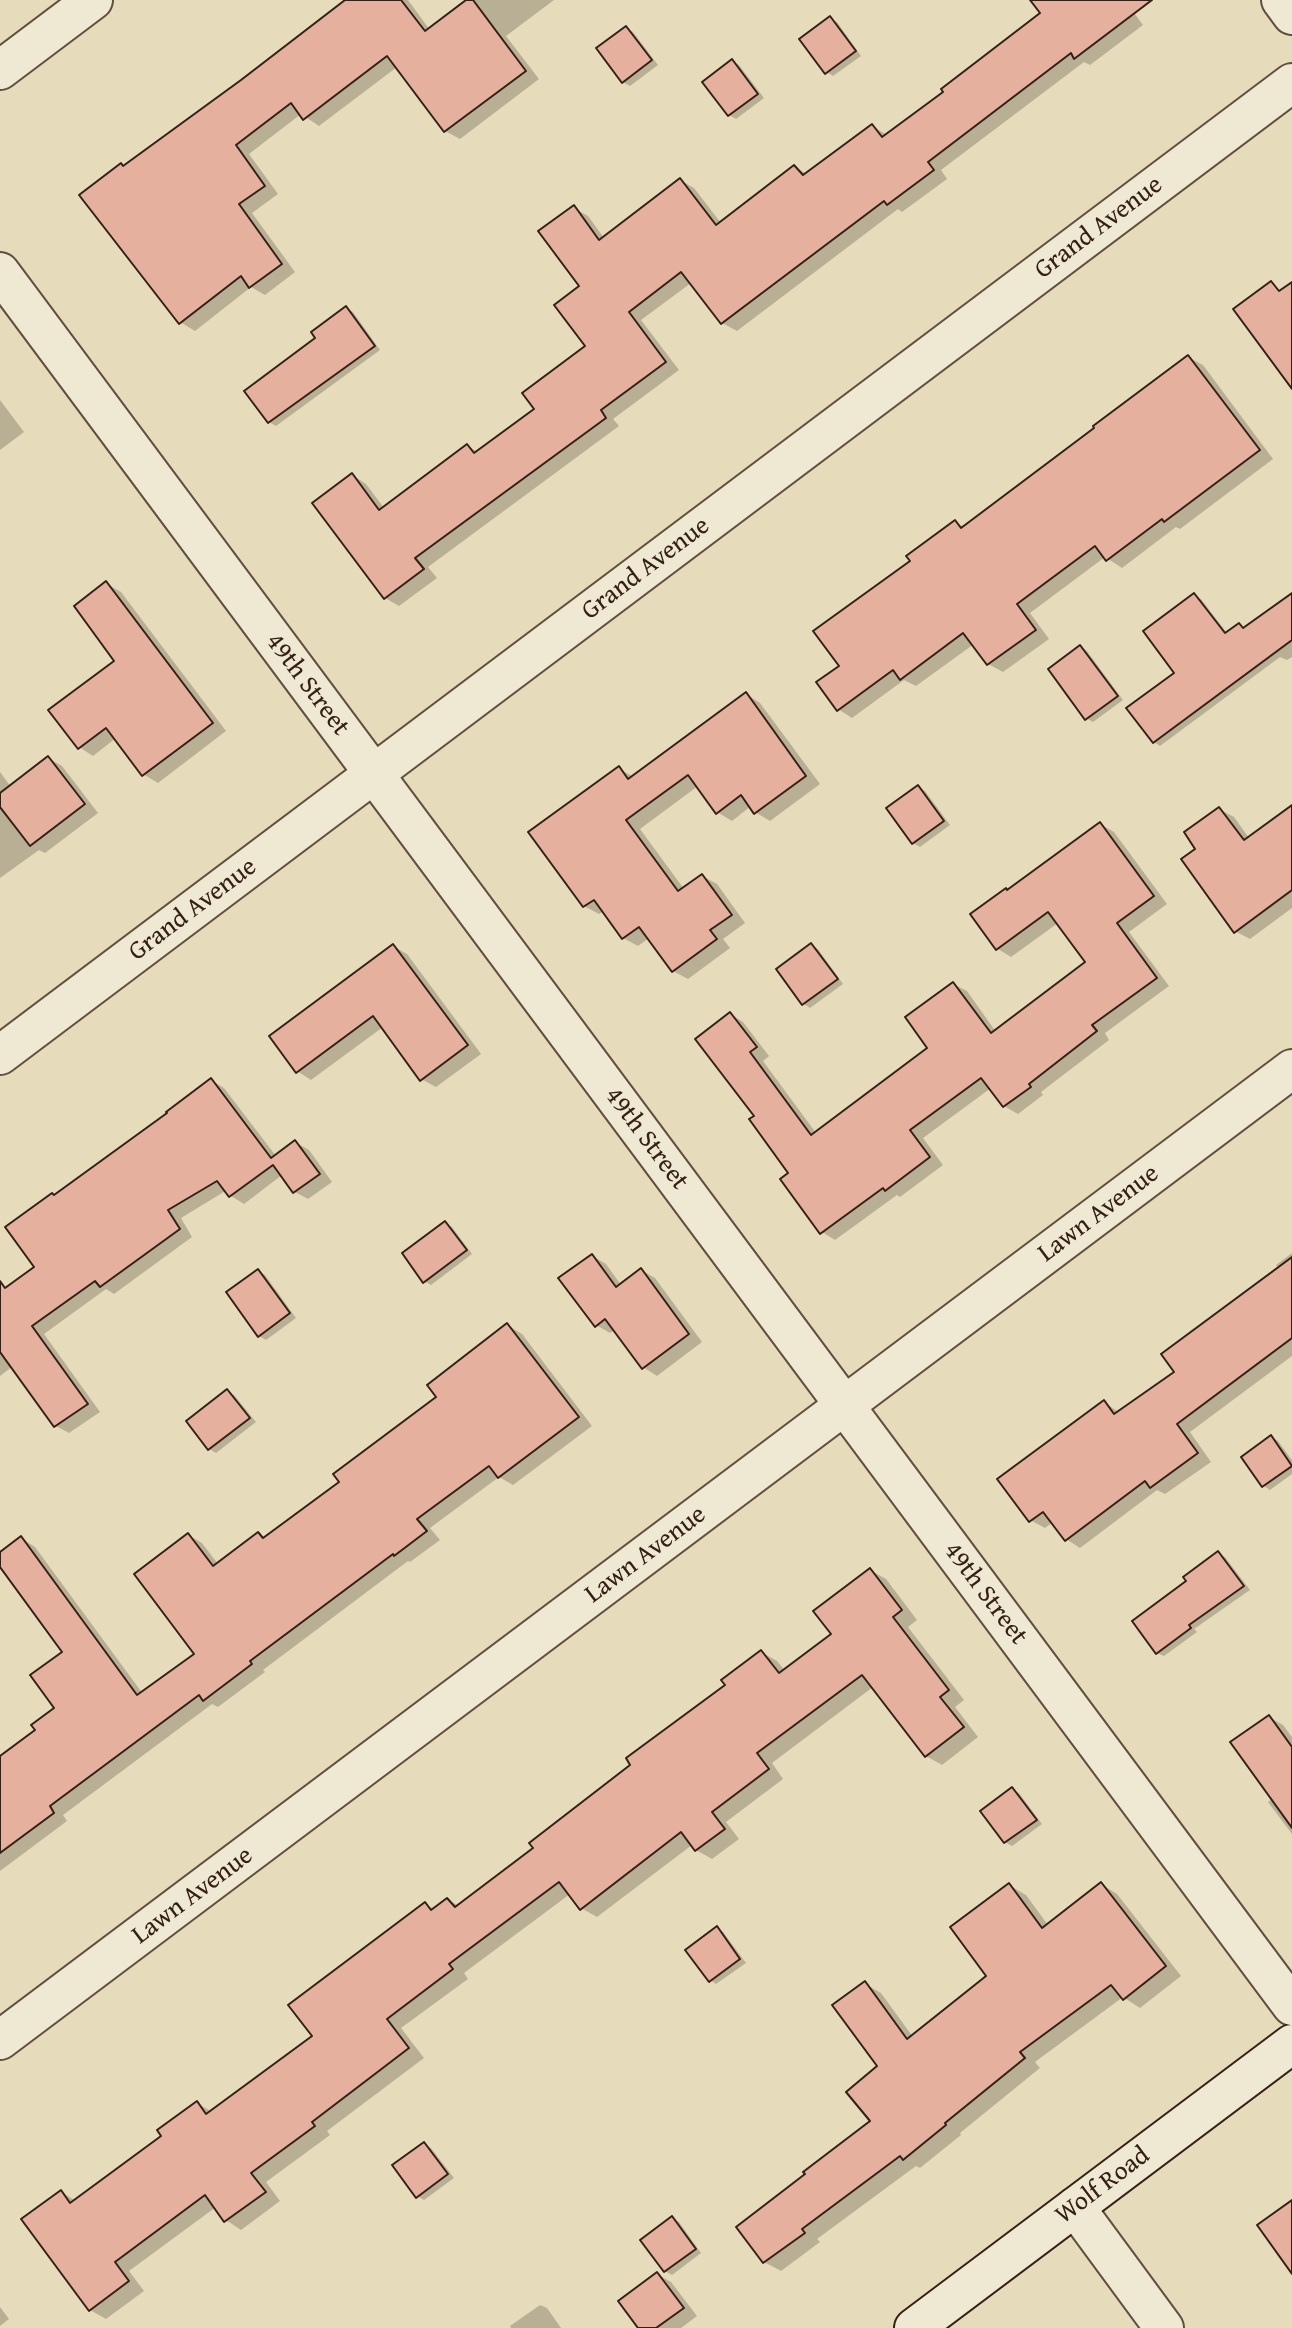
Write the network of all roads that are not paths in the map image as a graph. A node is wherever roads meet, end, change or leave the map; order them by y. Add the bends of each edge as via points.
1 (93, 0) edge
2 (1281, 0) edge
3 (1292, 15) edge
4 (0, 70) edge
5 (1292, 83) edge
6 (0, 272) edge
7 (374, 774) junction
8 (0, 1055) edge
9 (1292, 1069) edge
10 (845, 1406) junction
11 (1292, 2006) edge
12 (0, 2040) edge
13 (1292, 2043) edge
14 (1075, 2207) junction
15 (914, 2328) edge
16 (1164, 2328) edge

1 - 4 street
2 - 3 street
5 - 7 street, Grand Avenue
6 - 7 street, 49th Street
7 - 8 street, Grand Avenue
7 - 10 street, 49th Street
9 - 10 street, Lawn Avenue
10 - 11 street, 49th Street
10 - 12 street, Lawn Avenue
13 - 14 street, Wolf Road
14 - 15 street, Wolf Road
14 - 16 street

